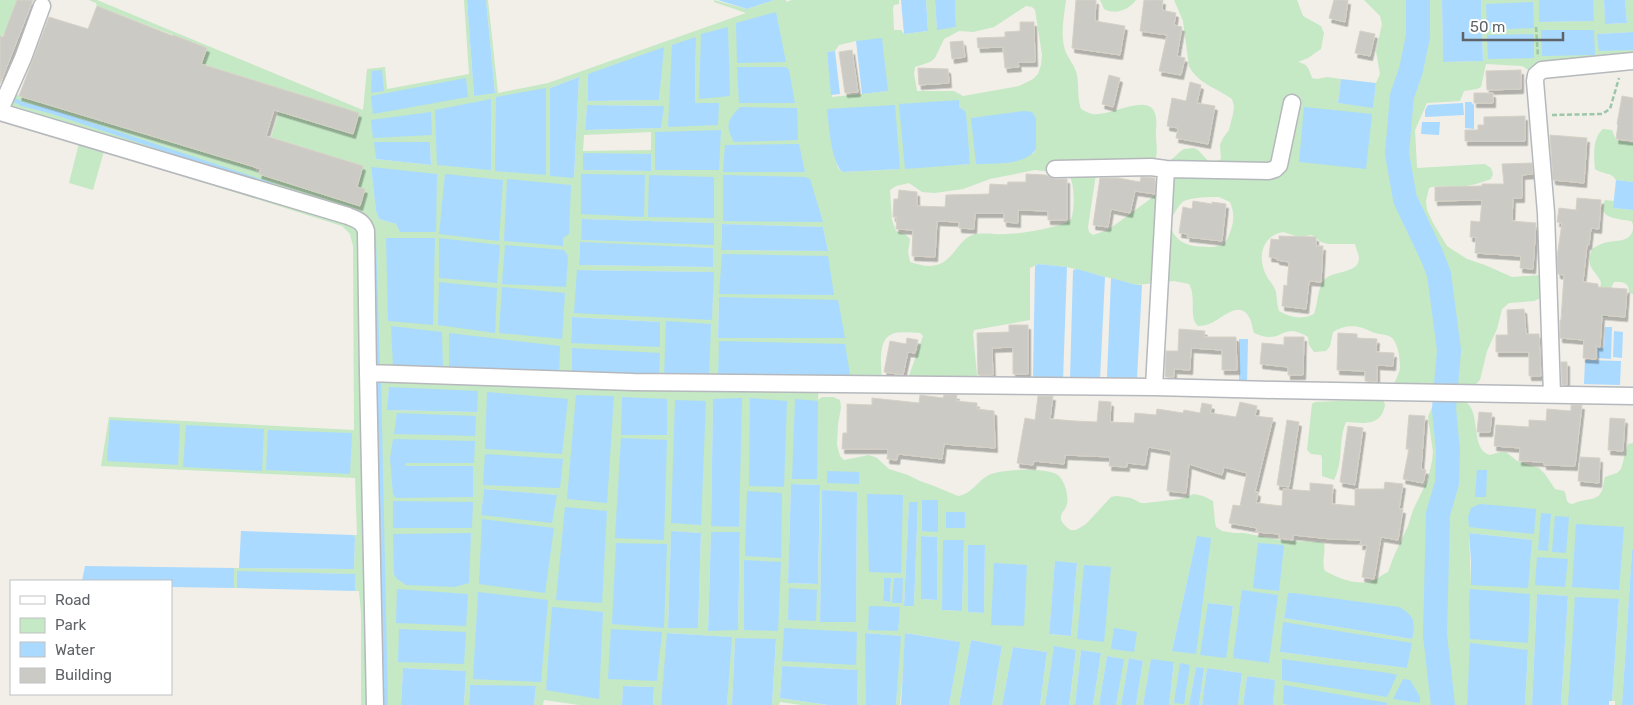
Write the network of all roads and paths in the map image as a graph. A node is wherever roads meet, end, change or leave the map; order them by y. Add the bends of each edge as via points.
1 (42, 6) dead end
2 (1536, 27) dead end
3 (1628, 61) edge
4 (1542, 70) junction
5 (1292, 103) dead end
6 (1, 109) edge
7 (1544, 115) dead end
8 (1055, 168) dead end
9 (1166, 169) junction
10 (376, 373) junction
11 (1154, 386) junction
12 (1552, 394) junction
13 (1633, 396) edge
14 (375, 705) edge

1 - 6 street
2 - 4 path
3 - 4 street
3 - 7 path via 1606,112
4 - 12 street via 1535,81 1546,213
5 - 9 street via 1280,165 1275,169
6 - 10 street via 361,221 366,231
8 - 9 street
9 - 11 street
10 - 11 street via 633,382
10 - 14 street
11 - 12 street
12 - 13 street

